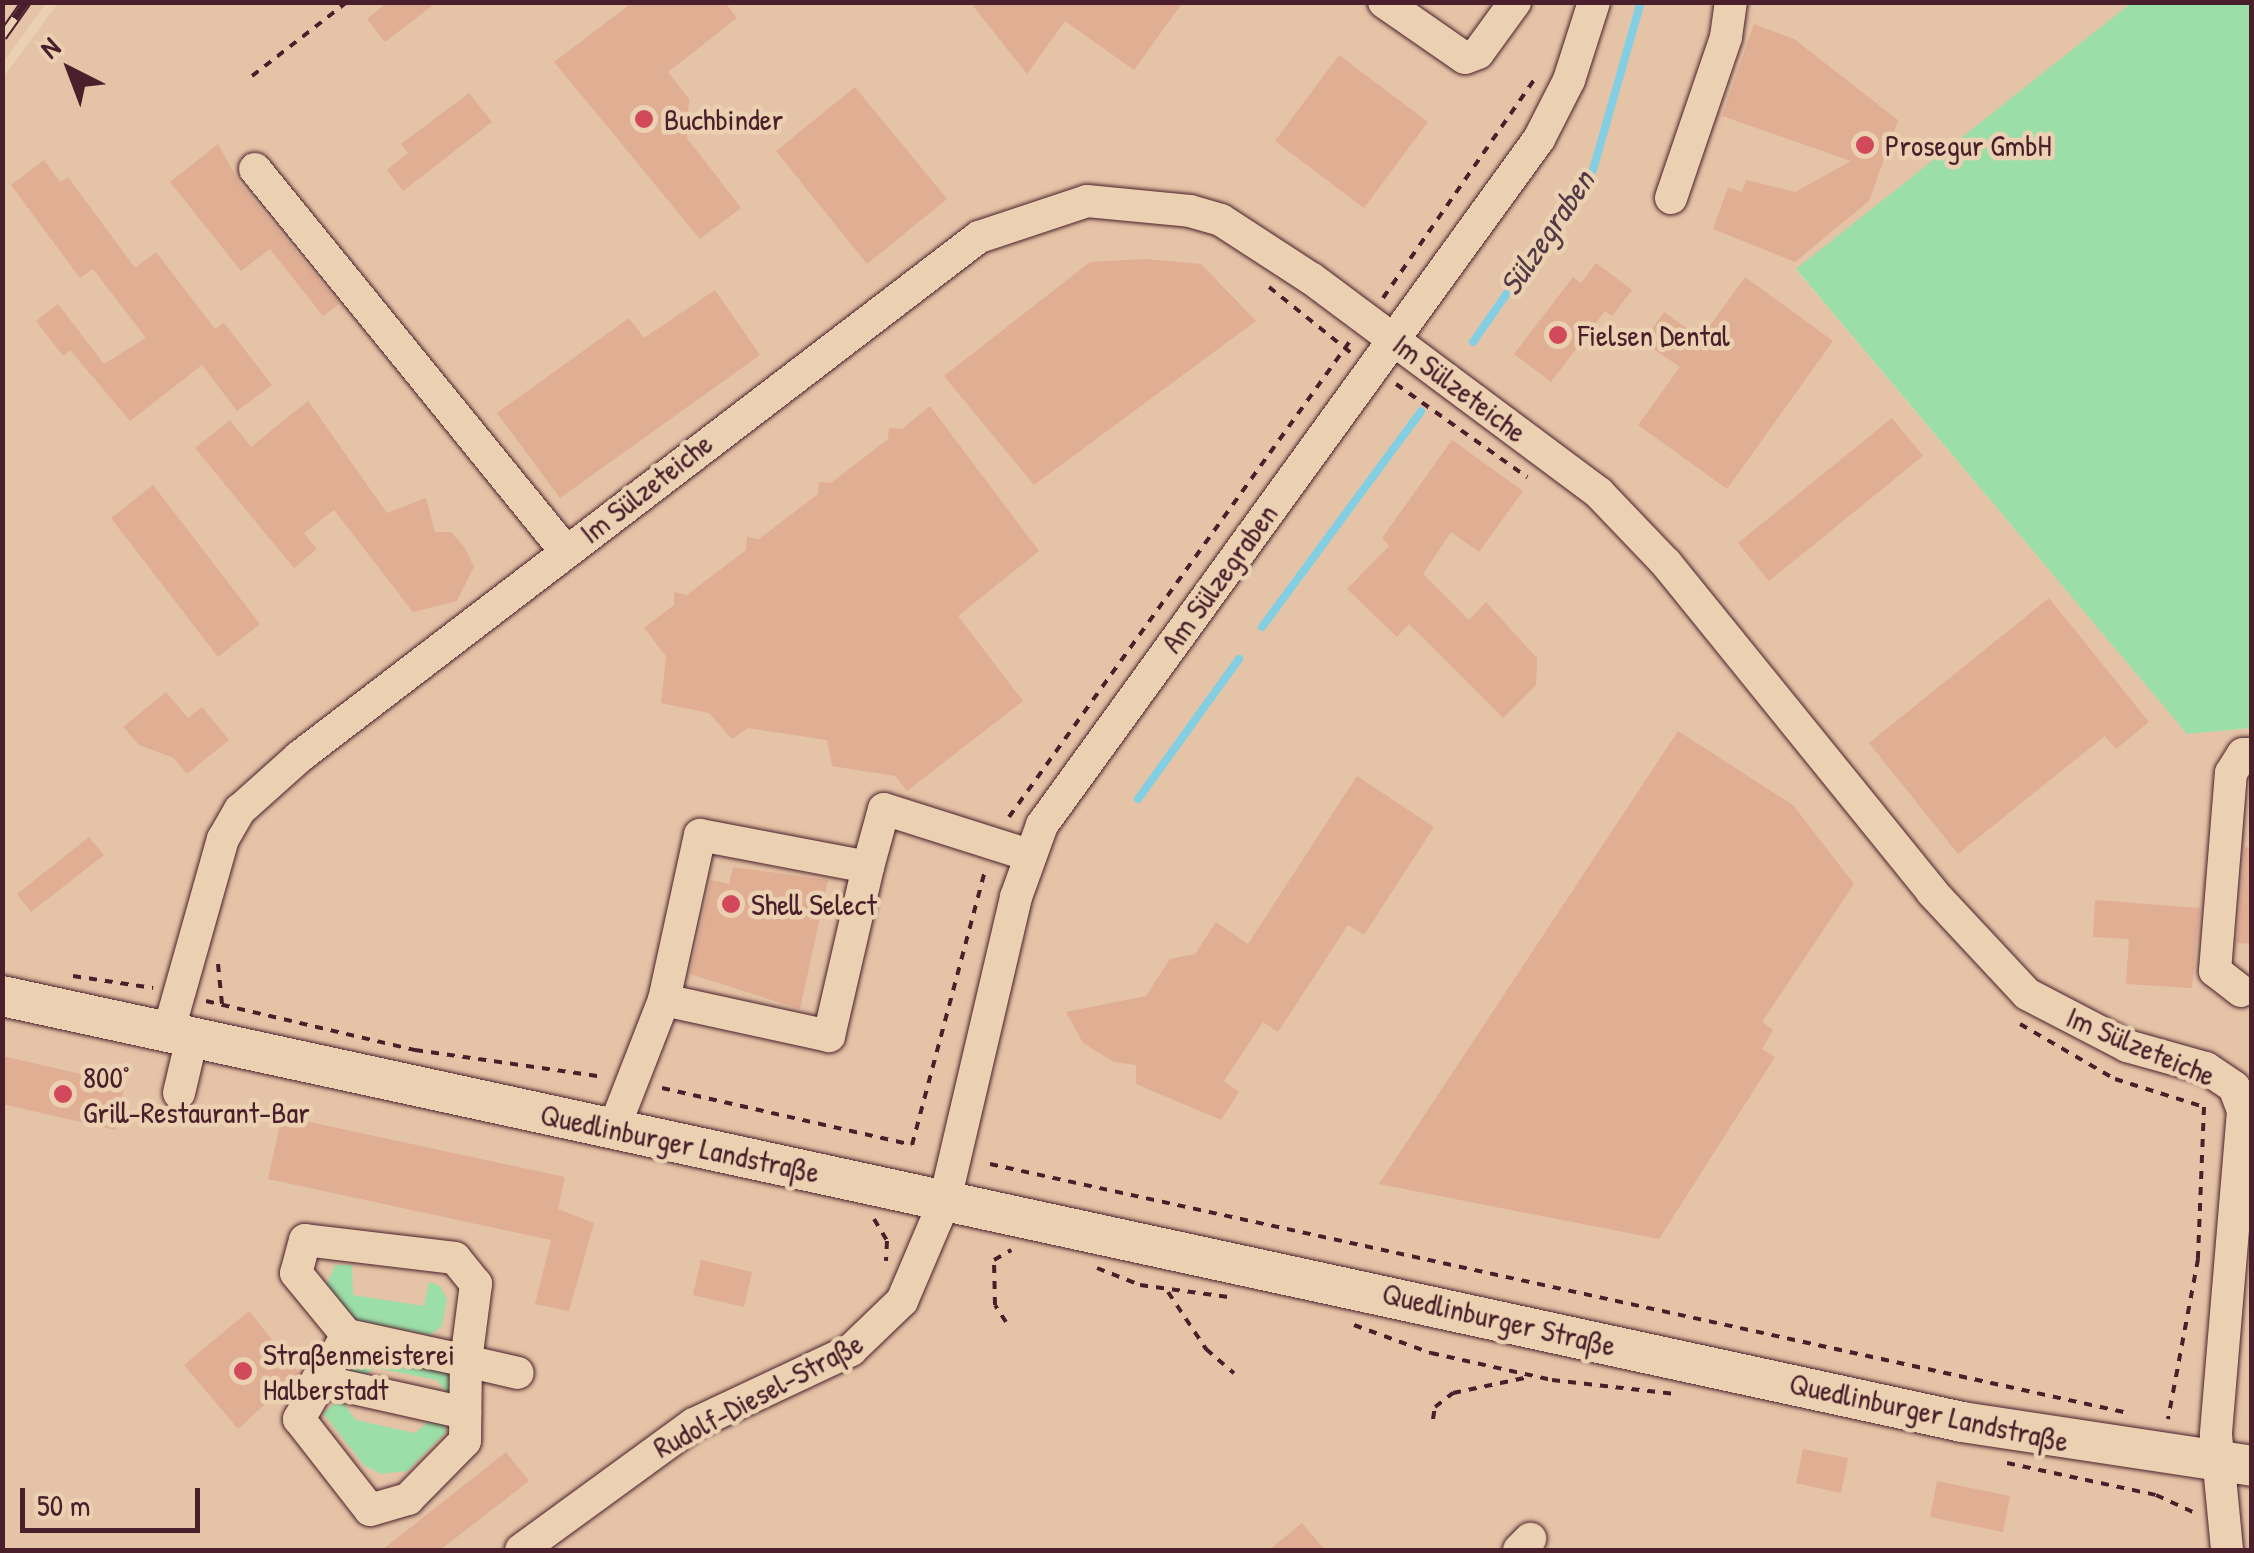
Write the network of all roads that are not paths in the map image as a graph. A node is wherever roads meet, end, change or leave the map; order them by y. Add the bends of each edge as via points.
1 (1384, 2) edge
2 (1515, 2) edge
3 (1594, 2) edge
4 (1732, 2) edge
5 (255, 169) dead end
6 (1671, 198) dead end
7 (1394, 339) junction
8 (565, 551) junction
9 (2252, 754) edge
10 (1029, 855) junction
11 (868, 867) junction
12 (2241, 991) dead end
13 (2, 996) edge
14 (664, 1000) junction
15 (180, 1036) junction
16 (2242, 1084) edge
17 (179, 1093) dead end
18 (614, 1128) junction
19 (945, 1200) junction
20 (1355, 1306) joint
21 (347, 1334) junction
22 (1641, 1351) joint
23 (466, 1361) junction
24 (518, 1373) dead end
25 (317, 1380) junction
26 (465, 1413) junction
27 (2236, 1465) edge
28 (521, 1550) edge
29 (2228, 1550) edge

1 - 2 street via 1464,58 1478,53
3 - 7 street, Am Sülzegraben via 1569,80 1539,140
4 - 6 street
5 - 8 street, Im Sülzeteiche
7 - 8 street, Im Sülzeteiche via 1221,220 1124,200 1052,208 1009,222 945,258
7 - 10 street, Am Sülzegraben via 1071,780
7 - 16 street, Im Sülzeteiche via 1599,493 1666,563 1932,892 2027,994 2127,1046
8 - 15 street, Im Sülzeteiche via 299,756 240,810 215,857 178,994
9 - 12 street via 2243,754 2231,774 2216,971
10 - 11 street via 884,809
10 - 19 street, Am Sülzegraben
11 - 14 street via 700,835
11 - 14 street via 829,1036
13 - 15 main road, Quedlinburger Landstraße
14 - 18 street
15 - 17 street, Im Sülzeteiche
15 - 18 main road, Quedlinburger Landstraße
16 - 27 street, Im Sülzeteiche via 2217,1423
18 - 19 main road, Quedlinburger Landstraße
19 - 20 main road, Quedlinburger Landstraße
19 - 28 street, Rudolf-Diesel-Straße via 909,1290 864,1340 694,1424
20 - 22 main road, Quedlinburger Straße
21 - 23 street
21 - 23 street via 296,1273 305,1240 455,1258 476,1284
21 - 25 street
22 - 27 main road, Quedlinburger Landstraße via 1962,1422
23 - 24 street
23 - 26 street
25 - 26 street
25 - 26 street via 298,1418 370,1510 408,1499 465,1440
27 - 29 street, Im Sülzeteiche via 2223,1515

